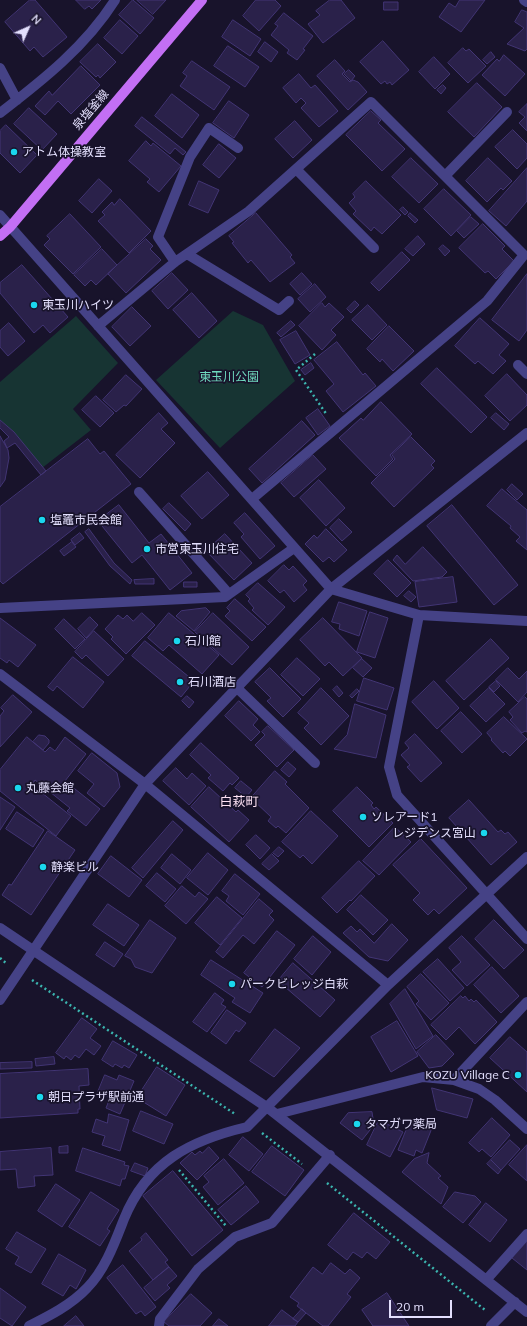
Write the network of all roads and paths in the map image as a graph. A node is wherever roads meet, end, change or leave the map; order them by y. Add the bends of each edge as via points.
1 (115, 0) edge
2 (202, 0) edge
3 (524, 0) edge
4 (527, 2) edge
5 (0, 68) edge
6 (17, 100) junction
7 (507, 112) dead end
8 (0, 113) edge
9 (238, 148) dead end
10 (296, 169) junction
11 (445, 176) junction
12 (0, 215) edge
13 (10, 227) junction
14 (0, 236) edge
15 (374, 248) dead end
16 (526, 253) edge
17 (187, 254) junction
18 (175, 262) junction
19 (289, 301) dead end
20 (98, 326) junction
21 (315, 354) dead end
22 (518, 365) dead end
23 (527, 374) edge
24 (336, 428) junction
25 (527, 434) edge
26 (139, 492) dead end
27 (252, 499) junction
28 (294, 548) junction
29 (331, 589) junction
30 (229, 594) junction
31 (0, 608) edge
32 (419, 615) junction
33 (527, 621) edge
34 (0, 674) edge
35 (237, 688) junction
36 (315, 763) dead end
37 (145, 784) junction
38 (527, 857) edge
39 (486, 895) junction
40 (0, 928) edge
41 (527, 939) edge
42 (34, 951) junction
43 (388, 985) junction
44 (0, 1000) edge
45 (527, 1002) edge
46 (454, 1080) junction
47 (272, 1111) junction
48 (527, 1129) edge
49 (330, 1155) junction
50 (170, 1159) junction
51 (527, 1234) edge
52 (235, 1238) junction
53 (487, 1279) junction
54 (515, 1302) junction
55 (527, 1312) edge
56 (29, 1326) edge
57 (159, 1326) edge
58 (491, 1326) edge

1 - 6 street via 81,44 51,73
2 - 13 main road, 泉塩釜線
3 - 4 street
5 - 6 street
6 - 8 street
7 - 11 street
9 - 18 street via 209,128 190,157 158,237
10 - 11 street via 371,102
10 - 15 street
10 - 17 street via 249,211
11 - 16 street
12 - 13 street
13 - 14 main road, 泉塩釜線
13 - 20 street
16 - 24 street via 487,302
17 - 18 street
17 - 19 street via 279,310
18 - 20 street
20 - 27 street
21 - 24 path via 296,370
22 - 23 street
24 - 27 street
25 - 29 street
26 - 30 street
27 - 28 street
28 - 29 street
28 - 30 street
29 - 32 street
29 - 35 street
30 - 31 street via 224,597
32 - 33 street
32 - 39 street via 389,767 397,795
34 - 37 street
35 - 36 street
35 - 37 street
37 - 42 street
37 - 43 street
38 - 39 street
39 - 41 street
39 - 43 street
40 - 42 street
42 - 44 street
42 - 47 street
43 - 47 street
45 - 46 street
46 - 47 street via 423,1076
46 - 48 street via 479,1089
47 - 49 street
47 - 50 street via 247,1127 212,1136 183,1149
49 - 52 street via 272,1224
49 - 53 street
50 - 52 path
50 - 56 street via 134,1196 111,1253 88,1288 55,1314
51 - 53 street
52 - 57 street via 198,1269 160,1319
53 - 54 street
54 - 55 street
54 - 58 street

